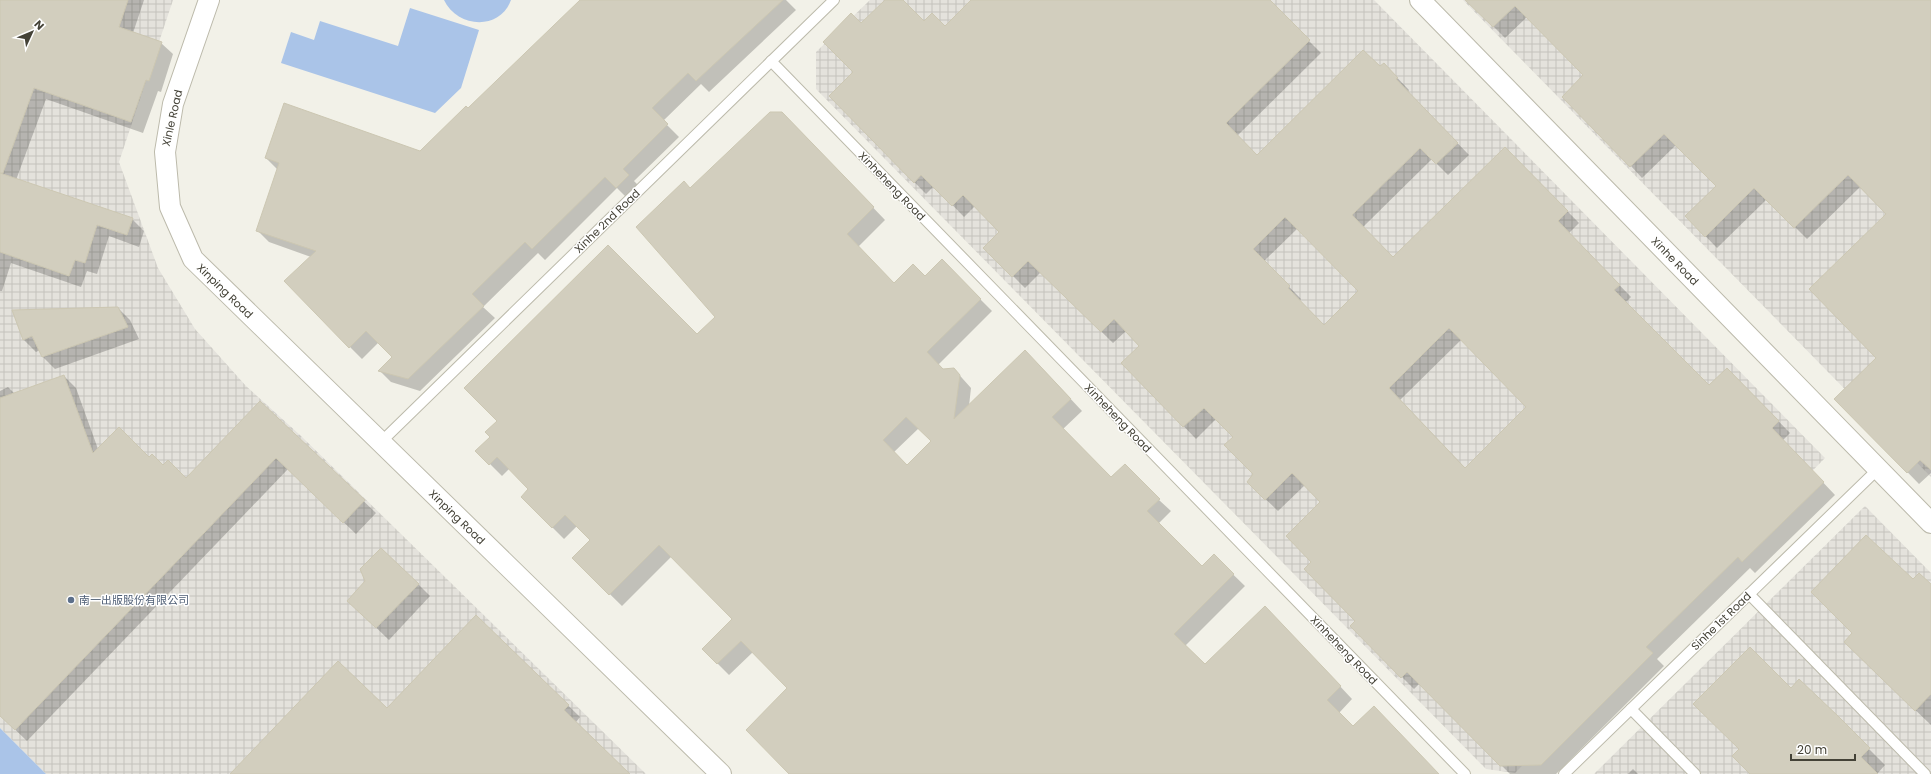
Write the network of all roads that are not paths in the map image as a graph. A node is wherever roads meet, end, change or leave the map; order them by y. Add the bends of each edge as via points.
1 (209, 0) edge
2 (834, 0) edge
3 (1420, 0) edge
4 (771, 61) junction
5 (193, 259) joint
6 (380, 443) junction
7 (1878, 469) junction
8 (1931, 523) edge
9 (1749, 594) junction
10 (1630, 709) junction
11 (721, 774) edge
12 (1465, 774) edge
13 (1564, 774) edge
14 (1695, 774) edge
15 (1925, 774) edge

1 - 5 street, Xinle Road via 173,104 165,152 170,206
2 - 4 lane, Xinhe 2nd Road
3 - 7 street, Xinhe Road
4 - 6 lane, Xinhe 2nd Road
4 - 12 lane, Xinheheng Road
5 - 6 street, Xinping Road
6 - 11 street, Xinping Road
7 - 8 street, Xinhe Road
7 - 9 lane, Sinhe 1st Road
9 - 10 lane, Sinhe 1st Road
9 - 15 lane
10 - 13 lane, Sinhe 1st Road
10 - 14 lane

